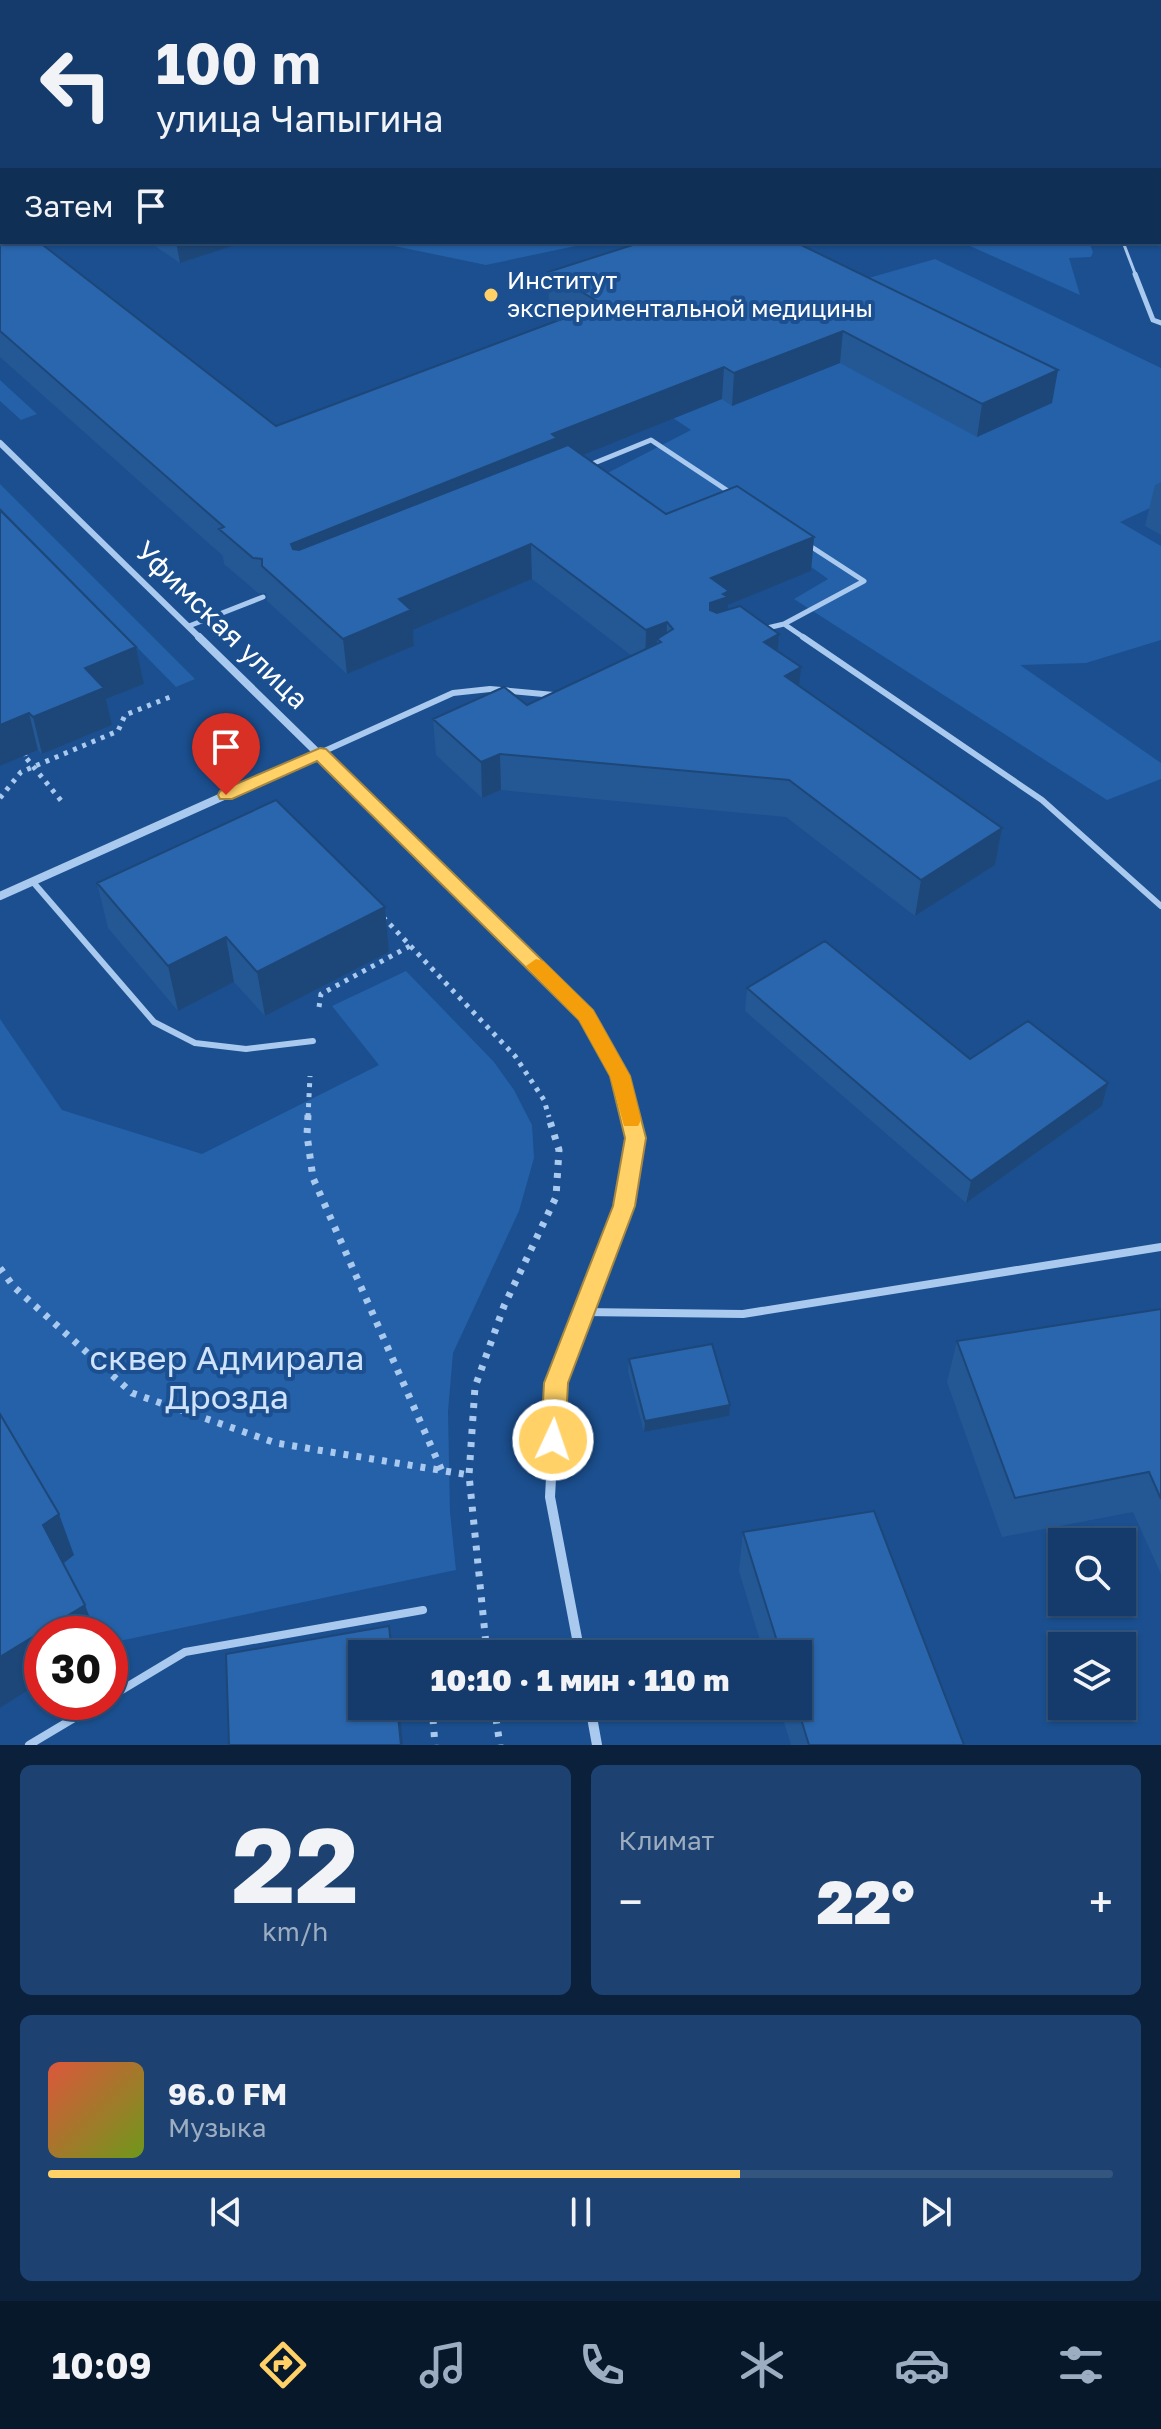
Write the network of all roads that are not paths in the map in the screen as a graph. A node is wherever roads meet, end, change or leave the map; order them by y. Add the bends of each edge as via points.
1 (1124, 244) edge
2 (1161, 323) edge
3 (0, 443) edge
4 (578, 469) edge
5 (744, 502) edge
6 (797, 537) edge
7 (263, 597) edge
8 (784, 624) junction
9 (189, 626) junction
10 (756, 631) edge
11 (568, 696) edge
12 (320, 753) junction
13 (33, 882) junction
14 (0, 896) edge
15 (1161, 906) edge
16 (313, 1041) dead end
17 (1161, 1247) edge
18 (583, 1312) junction
19 (423, 1610) dead end
20 (577, 1640) edge
21 (128, 1686) edge
22 (71, 1720) edge
23 (593, 1720) edge
24 (29, 1745) edge
25 (597, 1745) edge

1 - 2 lane via 1153,320
3 - 9 street, Уфимская улица
4 - 5 lane via 651,440
6 - 8 lane via 864,581
7 - 9 lane
8 - 10 lane
8 - 15 lane via 1042,800
9 - 12 street, Уфимская улица
11 - 12 lane via 490,689 453,693
12 - 13 street
12 - 18 street, Уфимская улица via 586,1015 620,1076 636,1138 624,1206
13 - 14 street
13 - 16 lane via 154,1022 195,1043 233,1048
17 - 18 lane via 743,1314
18 - 20 street, Уфимская улица via 556,1383 550,1497
19 - 21 lane via 185,1652
22 - 24 lane
23 - 25 street

